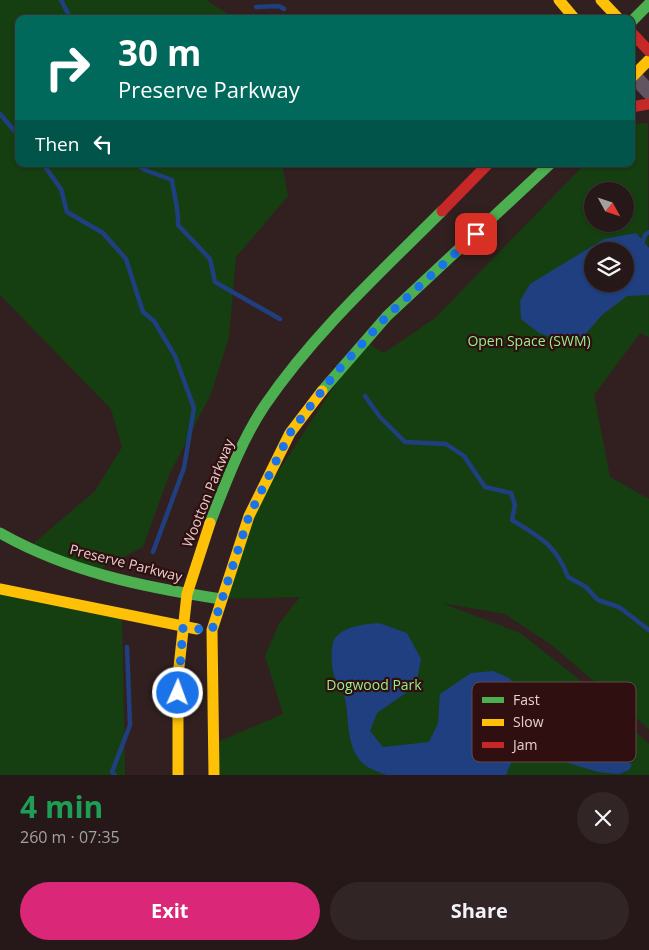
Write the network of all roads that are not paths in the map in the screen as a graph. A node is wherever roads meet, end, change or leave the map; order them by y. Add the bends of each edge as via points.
1 (559, 0) edge
2 (601, 0) edge
3 (649, 4) edge
4 (572, 15) edge
5 (615, 15) edge
6 (635, 18) edge
7 (635, 36) edge
8 (649, 51) edge
9 (649, 60) edge
10 (635, 73) edge
11 (635, 79) edge
12 (649, 92) edge
13 (649, 104) edge
14 (635, 106) edge
15 (485, 167) edge
16 (547, 167) edge
17 (0, 533) edge
18 (0, 589) edge
19 (187, 594) junction
20 (221, 599) junction
21 (183, 628) junction
22 (212, 630) junction
23 (178, 775) edge
24 (214, 775) edge

1 - 4 main road
2 - 5 main road
3 - 6 main road
7 - 8 main road
9 - 10 main road
11 - 12 street
13 - 14 main road
15 - 19 main road, Wootton Parkway via 318,336 265,406 235,460 201,546
16 - 20 main road via 387,316 295,425 249,516
17 - 19 main road, Preserve Parkway via 26,550 92,573
18 - 21 main road
19 - 20 main road, Preserve Parkway
19 - 21 main road, Wootton Parkway
20 - 22 main road
21 - 22 main road
21 - 23 main road, Wootton Parkway via 178,676
22 - 24 main road

